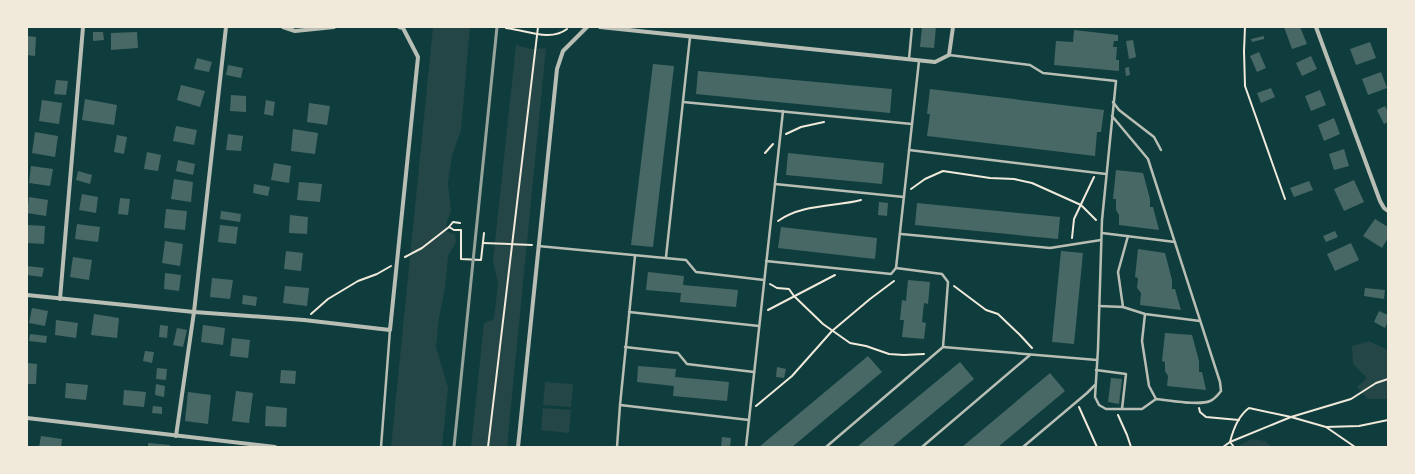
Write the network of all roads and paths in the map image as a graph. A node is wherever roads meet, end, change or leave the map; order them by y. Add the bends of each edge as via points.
1 (83, 27) edge
2 (226, 27) edge
3 (283, 27) edge
4 (334, 27) edge
5 (399, 27) edge
6 (538, 27) edge
7 (587, 27) edge
8 (600, 27) edge
9 (912, 27) edge
10 (953, 27) edge
11 (1246, 27) edge
12 (1316, 27) edge
13 (506, 28) edge
14 (567, 29) dead end
15 (538, 34) junction
16 (690, 37) junction
17 (949, 55) junction
18 (909, 60) junction
19 (919, 61) junction
20 (683, 102) junction
21 (1113, 102) junction
22 (783, 111) junction
23 (1112, 116) junction
24 (841, 117) junction
25 (912, 124) junction
26 (780, 136) junction
27 (909, 150) junction
28 (1161, 150) dead end
29 (765, 153) dead end
30 (1096, 173) junction
31 (1106, 174) junction
32 (775, 184) junction
33 (910, 189) dead end
34 (873, 193) junction
35 (904, 197) junction
36 (1286, 199) dead end
37 (1080, 205) junction
38 (1388, 211) edge
39 (460, 223) dead end
40 (770, 226) junction
41 (1102, 226) junction
42 (449, 227) junction
43 (484, 233) dead end
44 (1101, 233) junction
45 (901, 234) junction
46 (1128, 236) junction
47 (1101, 240) junction
48 (1174, 242) junction
49 (483, 243) junction
50 (512, 245) junction
51 (1072, 245) junction
52 (537, 246) junction
53 (635, 256) junction
54 (666, 258) junction
55 (766, 261) junction
56 (397, 262) junction
57 (896, 268) junction
58 (845, 269) junction
59 (764, 280) junction
60 (894, 281) dead end
61 (948, 282) junction
62 (27, 295) edge
63 (794, 296) junction
64 (60, 299) junction
65 (1099, 306) junction
66 (1122, 307) junction
67 (194, 312) junction
68 (629, 312) junction
69 (760, 314) junction
70 (1144, 314) junction
71 (304, 320) junction
72 (1200, 322) junction
73 (759, 326) junction
74 (390, 330) junction
75 (832, 331) junction
76 (625, 347) junction
77 (943, 347) junction
78 (935, 353) junction
79 (1030, 355) junction
80 (1038, 355) junction
81 (1097, 360) junction
82 (1096, 370) junction
83 (754, 372) junction
84 (1388, 379) edge
85 (1095, 385) junction
86 (1156, 399) junction
87 (1077, 402) junction
88 (1199, 403) junction
89 (620, 405) junction
90 (1115, 409) junction
91 (1122, 409) junction
92 (750, 412) junction
93 (1291, 417) junction
94 (27, 418) edge
95 (749, 420) junction
96 (1239, 420) junction
97 (1388, 420) edge
98 (1326, 427) junction
99 (176, 436) junction
100 (1230, 442) junction
101 (275, 447) edge
102 (381, 447) edge
103 (488, 447) edge
104 (518, 447) edge
105 (617, 447) edge
106 (746, 447) edge
107 (826, 447) edge
108 (922, 447) edge
109 (1023, 447) edge
110 (1097, 447) edge
111 (1131, 447) edge
112 (1223, 447) edge
113 (1234, 447) edge
114 (1355, 447) edge

1 - 64 street
2 - 67 street
3 - 4 street via 296,31
5 - 56 street via 403,28 418,58
6 - 15 path
7 - 52 street via 563,51 557,69
8 - 16 street
9 - 18 lane
10 - 17 street
11 - 36 path via 1245,86
12 - 38 street via 1380,201
13 - 15 path
14 - 15 path via 561,34
15 - 50 path
16 - 18 street
16 - 20 lane
17 - 19 street via 935,62
17 - 21 lane via 1030,65 1043,73 1116,81
18 - 19 street
19 - 25 lane
20 - 22 lane
20 - 54 lane
21 - 23 lane
21 - 28 lane via 1119,110 1154,137
22 - 24 lane
22 - 26 lane
23 - 31 lane
23 - 48 lane via 1148,159
24 - 25 lane
24 - 26 path via 801,127
25 - 27 lane
26 - 29 path
26 - 32 lane
27 - 30 lane
27 - 35 lane
30 - 31 lane
30 - 37 path
31 - 41 lane
32 - 34 lane
32 - 40 lane
33 - 37 path via 925,178 943,171 1032,183
34 - 35 lane
34 - 40 path via 865,199 845,204 802,209 784,216
35 - 45 lane
37 - 41 path
37 - 51 path via 1074,219
39 - 42 path via 453,222
40 - 55 lane
41 - 44 lane
42 - 49 path via 461,230 461,259 481,260
42 - 56 path via 422,248
43 - 49 path
44 - 46 lane
44 - 47 lane
45 - 51 lane via 1050,248
45 - 57 lane
46 - 48 lane
46 - 66 lane via 1118,272
47 - 51 lane
47 - 65 lane
48 - 72 lane
49 - 50 path
50 - 52 path
50 - 103 path
52 - 53 lane
52 - 104 street
53 - 54 lane
53 - 68 lane
54 - 59 lane via 686,260 696,272
55 - 58 lane
55 - 59 lane
56 - 71 path via 328,299
56 - 74 street
57 - 58 lane via 890,274
57 - 61 lane via 942,274
58 - 63 path
59 - 63 path via 777,288 789,289
59 - 69 lane
60 - 75 path
61 - 77 lane
61 - 80 path via 986,310 998,314
62 - 64 street
63 - 69 path
63 - 75 path
64 - 67 street
65 - 66 lane
65 - 81 lane
66 - 70 lane
67 - 71 street
67 - 99 street
68 - 73 lane
68 - 76 lane
69 - 73 lane
70 - 72 lane
70 - 86 lane via 1142,341 1149,386
71 - 74 street
72 - 88 lane via 1221,391 1209,402
73 - 83 lane
74 - 102 lane
75 - 78 path via 850,343 889,354
75 - 92 path via 792,376
76 - 83 lane via 678,353 687,364
76 - 89 lane
77 - 78 lane
77 - 79 lane
78 - 107 lane
79 - 80 lane
79 - 108 lane
80 - 81 lane
81 - 82 lane
82 - 85 lane
82 - 91 lane via 1126,374
83 - 92 lane
84 - 93 path via 1376,383 1351,399
85 - 87 lane
85 - 90 lane via 1095,397 1099,405 1106,409
86 - 88 lane
86 - 91 lane via 1142,409
87 - 109 lane
87 - 110 path
88 - 96 path via 1200,412 1206,417
89 - 95 lane
89 - 105 lane
90 - 91 lane
90 - 111 path
92 - 95 lane
93 - 96 path via 1249,408 1243,412
93 - 98 path
93 - 100 path
94 - 99 street
95 - 106 lane
96 - 100 path
97 - 98 path via 1359,426
98 - 114 path
99 - 101 street
100 - 112 path
100 - 113 path

